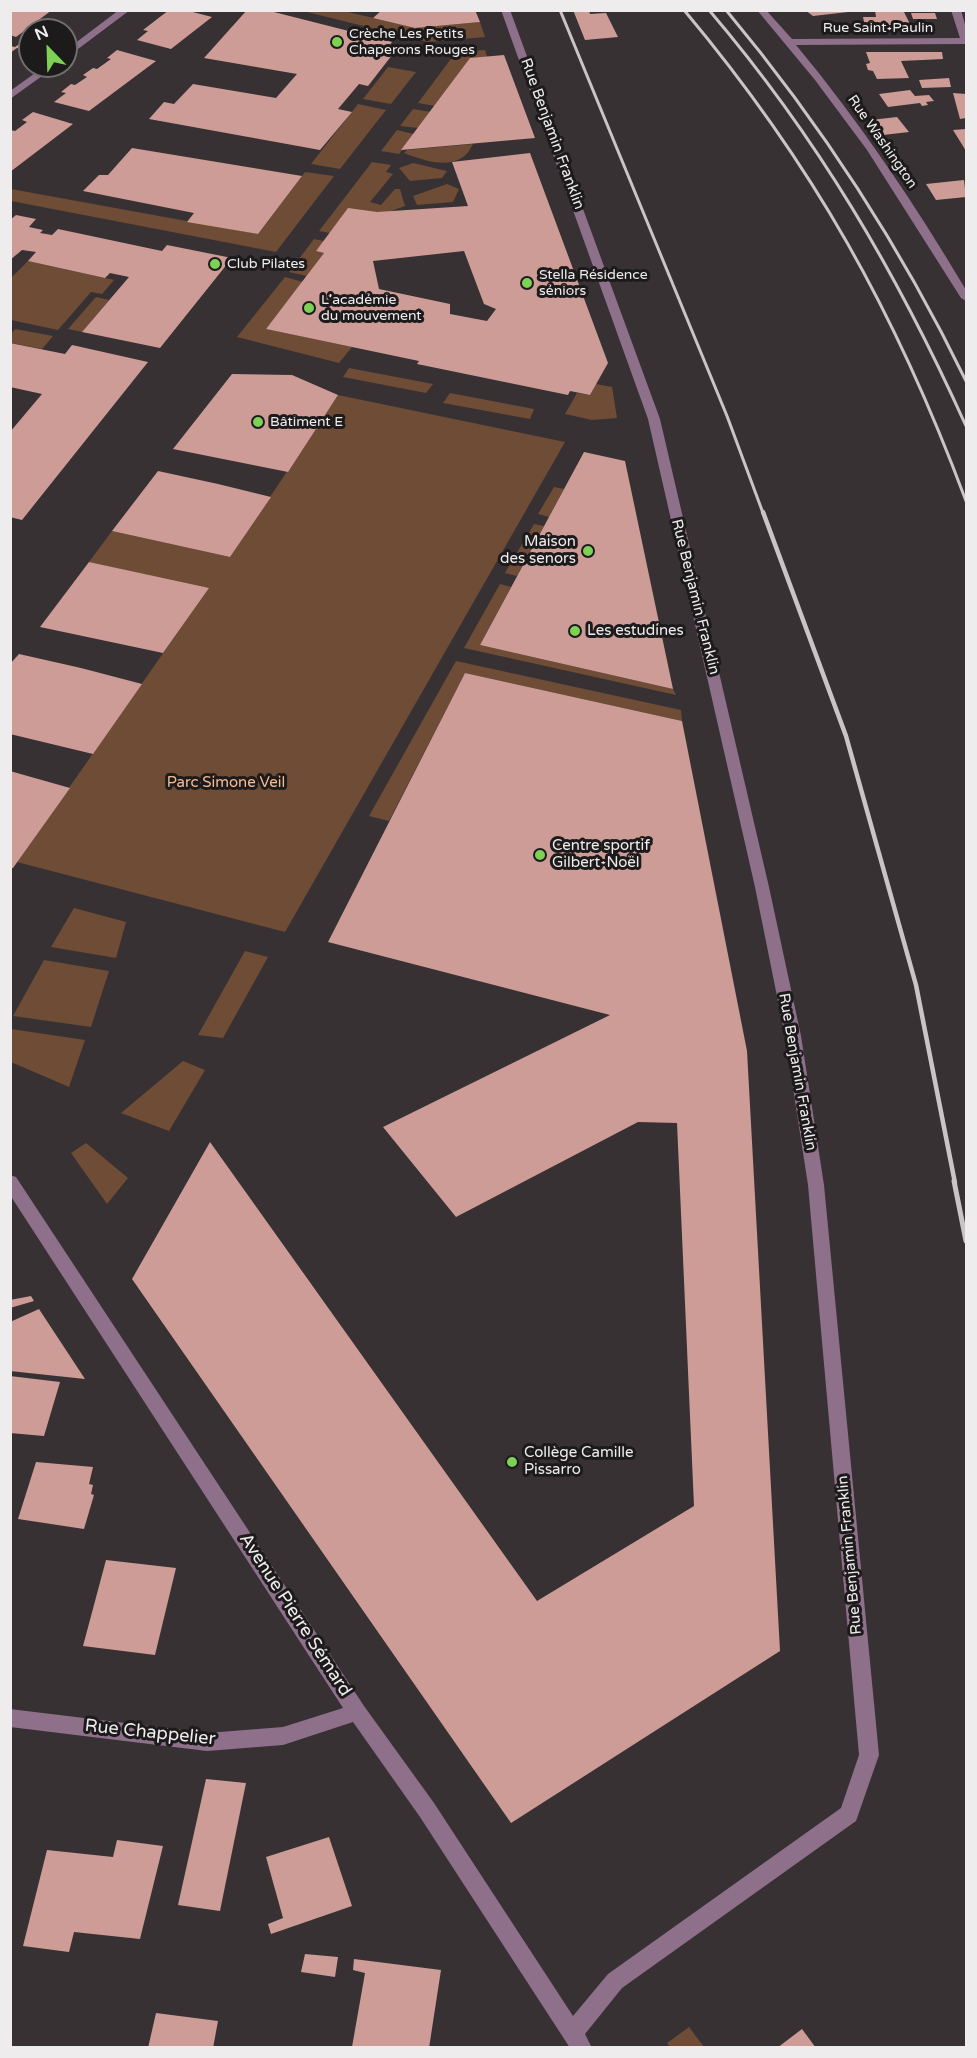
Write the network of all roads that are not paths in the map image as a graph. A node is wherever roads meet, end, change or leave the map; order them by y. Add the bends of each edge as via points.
1 (126, 10) edge
2 (505, 10) edge
3 (762, 10) edge
4 (956, 10) edge
5 (966, 40) edge
6 (790, 42) junction
7 (78, 46) edge
8 (35, 78) edge
9 (10, 96) edge
10 (966, 298) edge
11 (10, 1181) edge
12 (357, 1712) junction
13 (10, 1718) edge
14 (577, 2040) edge

1 - 7 street
2 - 14 street, Rue Benjamin Franklin via 654,419 762,887 793,1036 816,1185 869,1755 849,1814 615,1981
3 - 6 street, Rue Washington
4 - 5 street
5 - 6 street, Rue Saint-Paulin
6 - 10 street, Rue Washington via 909,204
8 - 9 street
11 - 12 street, Avenue Pierre Sémard
12 - 13 street, Rue Chappelier via 283,1736 207,1742
12 - 14 street, Avenue Pierre Sémard via 427,1810

